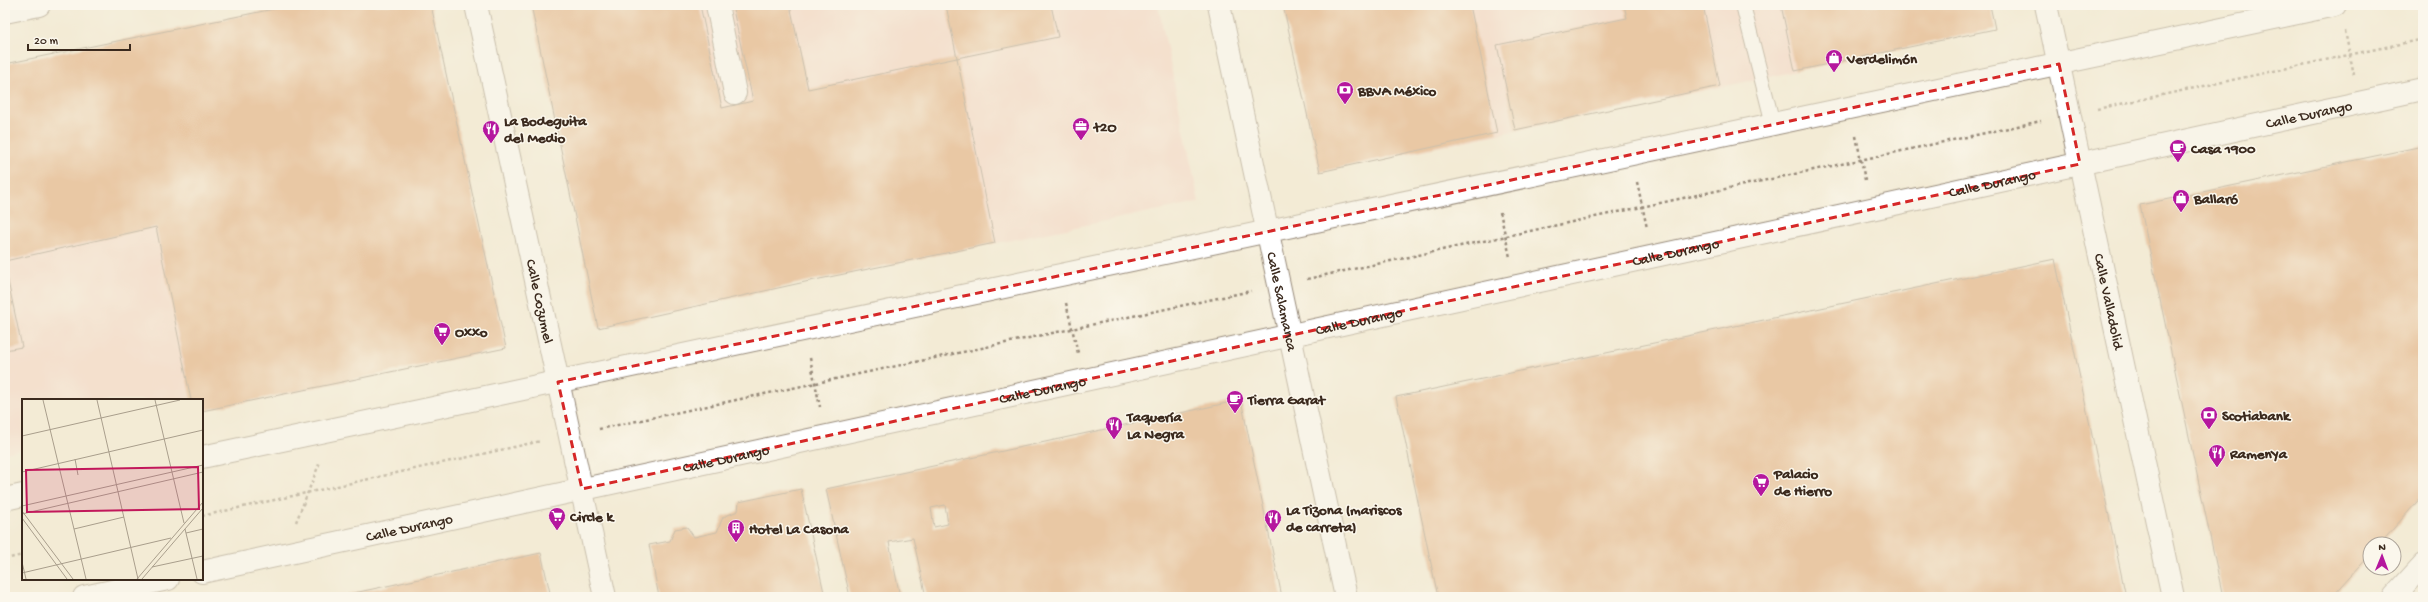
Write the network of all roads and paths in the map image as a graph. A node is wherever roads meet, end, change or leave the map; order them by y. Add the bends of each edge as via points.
1 (39, 5) edge
2 (476, 5) edge
3 (717, 5) edge
4 (1219, 5) edge
5 (1744, 5) edge
6 (2046, 5) edge
7 (2336, 5) edge
8 (5, 12) edge
9 (2344, 26) dead end
10 (2423, 39) edge
11 (2350, 54) junction
12 (2058, 64) junction
13 (2423, 89) edge
14 (735, 93) dead end
15 (2360, 103) junction
16 (1850, 108) junction
17 (2069, 115) junction
18 (1773, 124) junction
19 (1631, 154) junction
20 (1862, 161) junction
21 (2080, 164) junction
22 (1493, 184) junction
23 (1642, 208) junction
24 (1871, 209) junction
25 (1268, 231) junction
26 (1505, 237) junction
27 (1654, 256) junction
28 (1059, 276) junction
29 (1280, 284) junction
30 (1516, 286) junction
31 (1072, 328) junction
32 (803, 330) junction
33 (1290, 335) junction
34 (1085, 380) junction
35 (558, 382) junction
36 (816, 383) junction
37 (332, 429) junction
38 (570, 435) junction
39 (826, 437) junction
40 (203, 457) edge
41 (582, 489) junction
42 (308, 494) junction
43 (22, 495) edge
44 (5, 499) edge
45 (203, 516) edge
46 (282, 554) junction
47 (22, 555) edge
48 (5, 559) edge
49 (2423, 565) edge
50 (203, 572) edge
51 (163, 580) edge
52 (84, 597) edge
53 (605, 597) edge
54 (1346, 597) edge
55 (2172, 597) edge
56 (2394, 597) edge

1 - 8 main road
2 - 35 main road, Calle Cozumel
3 - 14 main road
4 - 25 main road, Calle Salamanca
5 - 18 lane
6 - 12 main road, Calle Valladolid
7 - 12 main road
9 - 11 path
10 - 11 path
11 - 15 path
11 - 17 path
12 - 16 main road
12 - 17 main road, Calle Valladolid
13 - 15 main road, Calle Durango
15 - 21 main road, Calle Durango
16 - 18 main road
16 - 20 path
17 - 20 path
17 - 21 main road, Calle Valladolid
18 - 19 main road
19 - 22 main road
19 - 23 path
20 - 23 path
20 - 24 path
21 - 24 main road, Calle Durango
21 - 55 main road, Calle Valladolid
22 - 25 main road
22 - 26 path
23 - 26 path
23 - 27 path
24 - 27 main road, Calle Durango
25 - 28 main road
25 - 29 main road, Calle Salamanca
26 - 29 path
26 - 30 path
27 - 30 main road, Calle Durango
28 - 31 path
28 - 32 main road
29 - 31 path
29 - 33 main road, Calle Salamanca
30 - 33 main road, Calle Durango
31 - 34 path
31 - 36 path
32 - 35 main road
32 - 36 path
33 - 34 main road, Calle Durango
33 - 54 main road, Calle Salamanca
34 - 39 main road, Calle Durango
35 - 37 main road
35 - 38 main road, Calle Cozumel
36 - 38 path
36 - 39 path
37 - 40 main road
37 - 42 path
38 - 41 main road, Calle Cozumel
38 - 42 path
39 - 41 main road, Calle Durango
41 - 46 main road, Calle Durango
41 - 53 main road, Calle Cozumel
42 - 45 path
42 - 46 path
43 - 44 main road
46 - 50 main road, Calle Durango
47 - 48 path
49 - 56 main road
51 - 52 main road

